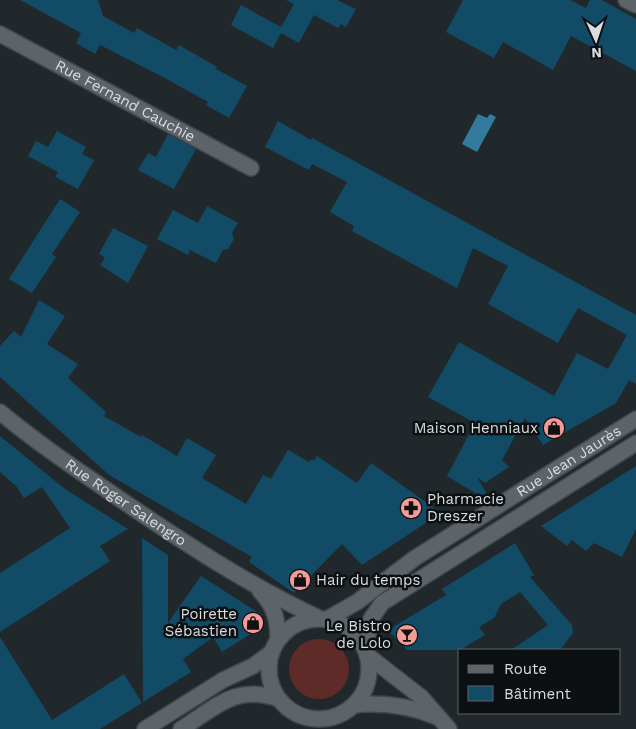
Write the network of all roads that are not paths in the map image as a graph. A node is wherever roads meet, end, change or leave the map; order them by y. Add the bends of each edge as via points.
1 (626, 0) edge
2 (636, 5) edge
3 (0, 34) edge
4 (251, 168) dead end
5 (0, 412) edge
6 (636, 419) edge
7 (636, 444) edge
8 (255, 586) junction
9 (324, 619) junction
10 (275, 646) junction
11 (366, 652) junction
12 (279, 699) junction
13 (354, 705) junction
14 (444, 723) edge
15 (145, 729) edge
16 (181, 729) edge

1 - 2 main road
3 - 4 main road, Rue Fernand Cauchie
5 - 8 main road, Rue Roger Salengro via 62,460 179,540
6 - 9 main road, Rue Jean Jaurès via 415,558 357,602
7 - 11 main road, Rue Jean Jaurès via 382,603 371,619
8 - 9 main road, Rue Roger Salengro
8 - 10 main road, Rue Roger Salengro via 274,609 277,619
9 - 10 main road via 297,624
9 - 11 main road via 350,629
10 - 12 main road via 269,664 273,688
10 - 15 main road via 252,666 222,680
11 - 13 main road via 370,667 367,684
11 - 14 main road via 417,693
12 - 13 main road via 292,711 315,718 333,717
12 - 16 main road via 260,694 238,695
13 - 14 main road via 399,706 424,712

